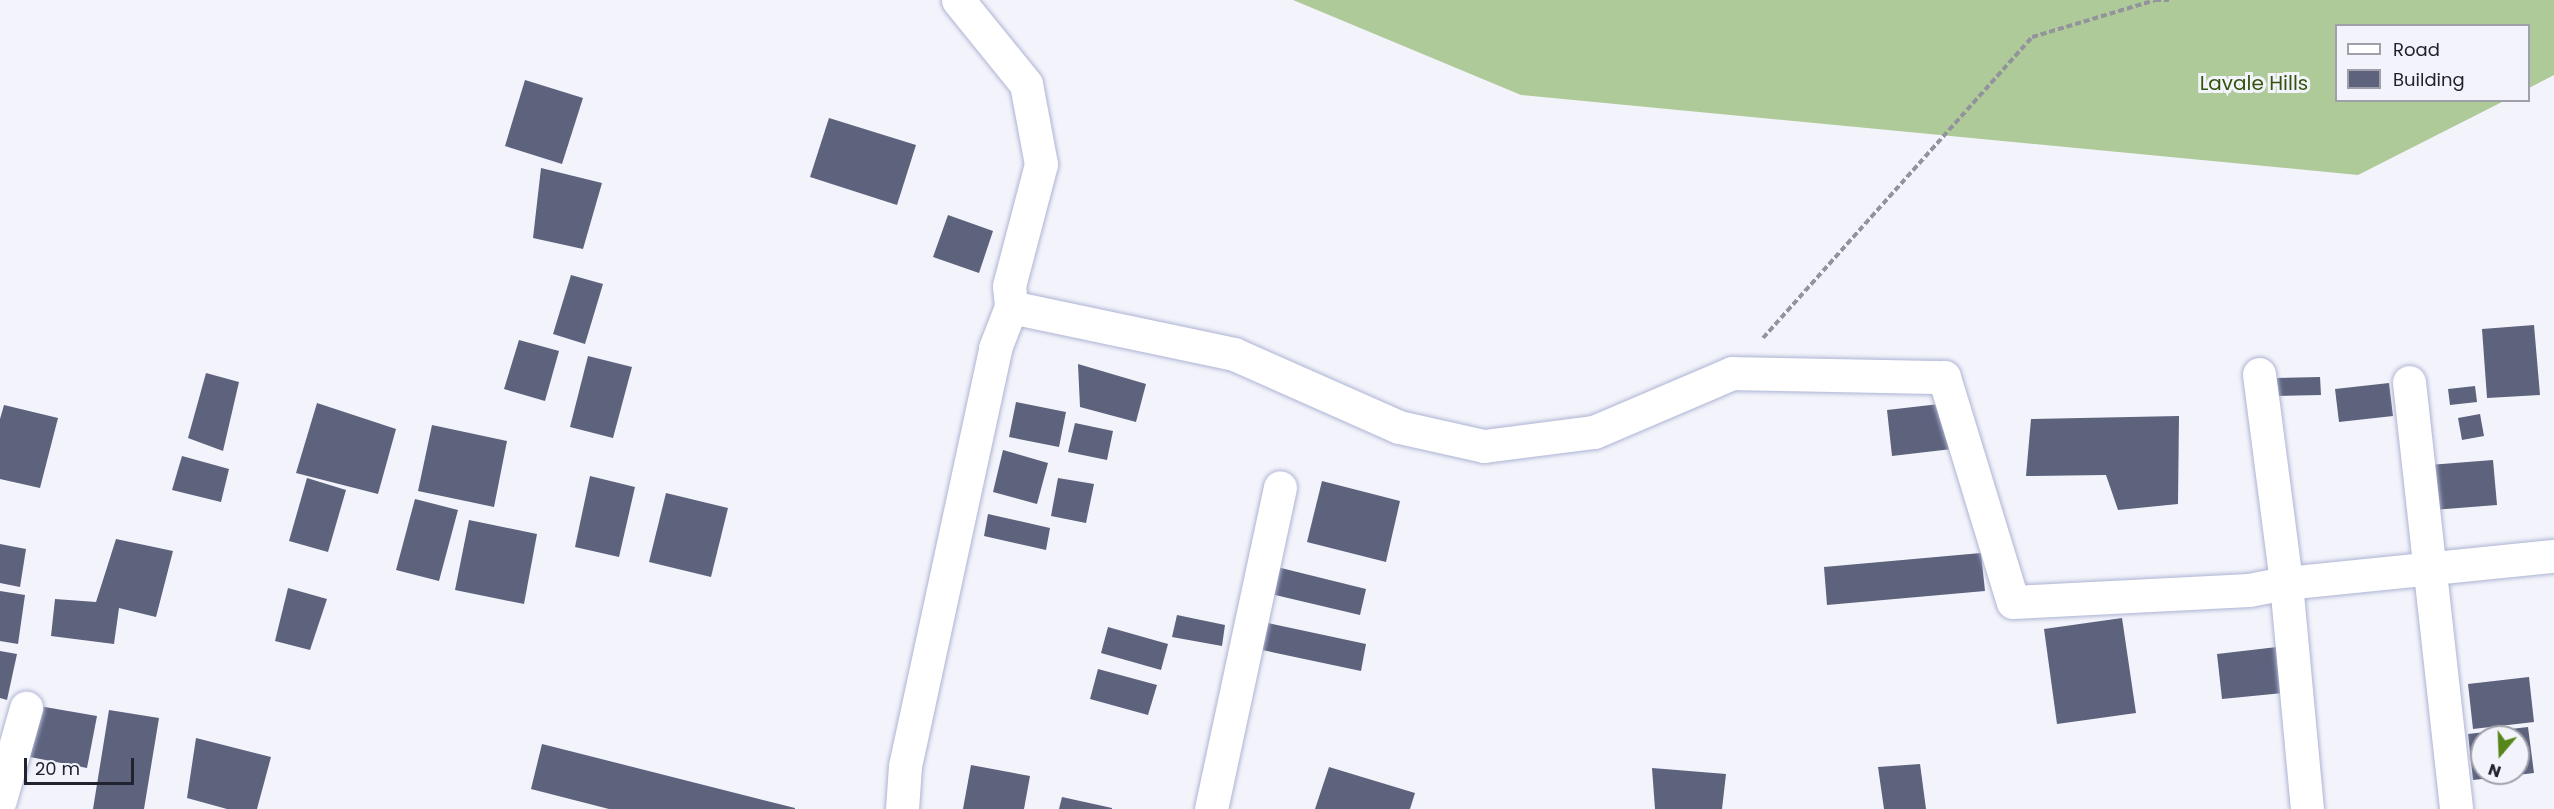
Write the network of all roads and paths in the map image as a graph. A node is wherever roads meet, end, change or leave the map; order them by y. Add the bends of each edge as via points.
1 (958, 0) edge
2 (2169, 0) edge
3 (1011, 307) junction
4 (1732, 372) junction
5 (2259, 374) dead end
6 (2409, 382) dead end
7 (1280, 487) dead end
8 (2554, 556) edge
9 (2431, 571) junction
10 (2286, 583) junction
11 (26, 708) dead end
12 (0, 800) edge
13 (902, 809) edge
14 (1210, 809) edge
15 (2307, 809) edge
16 (2456, 809) edge

1 - 3 street via 1026,84 1041,164 1009,286
2 - 4 path via 2155,0 2032,37
3 - 4 street via 1234,354 1399,427 1484,446 1594,432
3 - 13 street via 995,348 905,766
4 - 10 street via 1944,377 2013,602 2249,590
5 - 10 street
6 - 9 street
7 - 14 street
8 - 9 street
9 - 10 street
9 - 16 street
10 - 15 street
11 - 12 street

